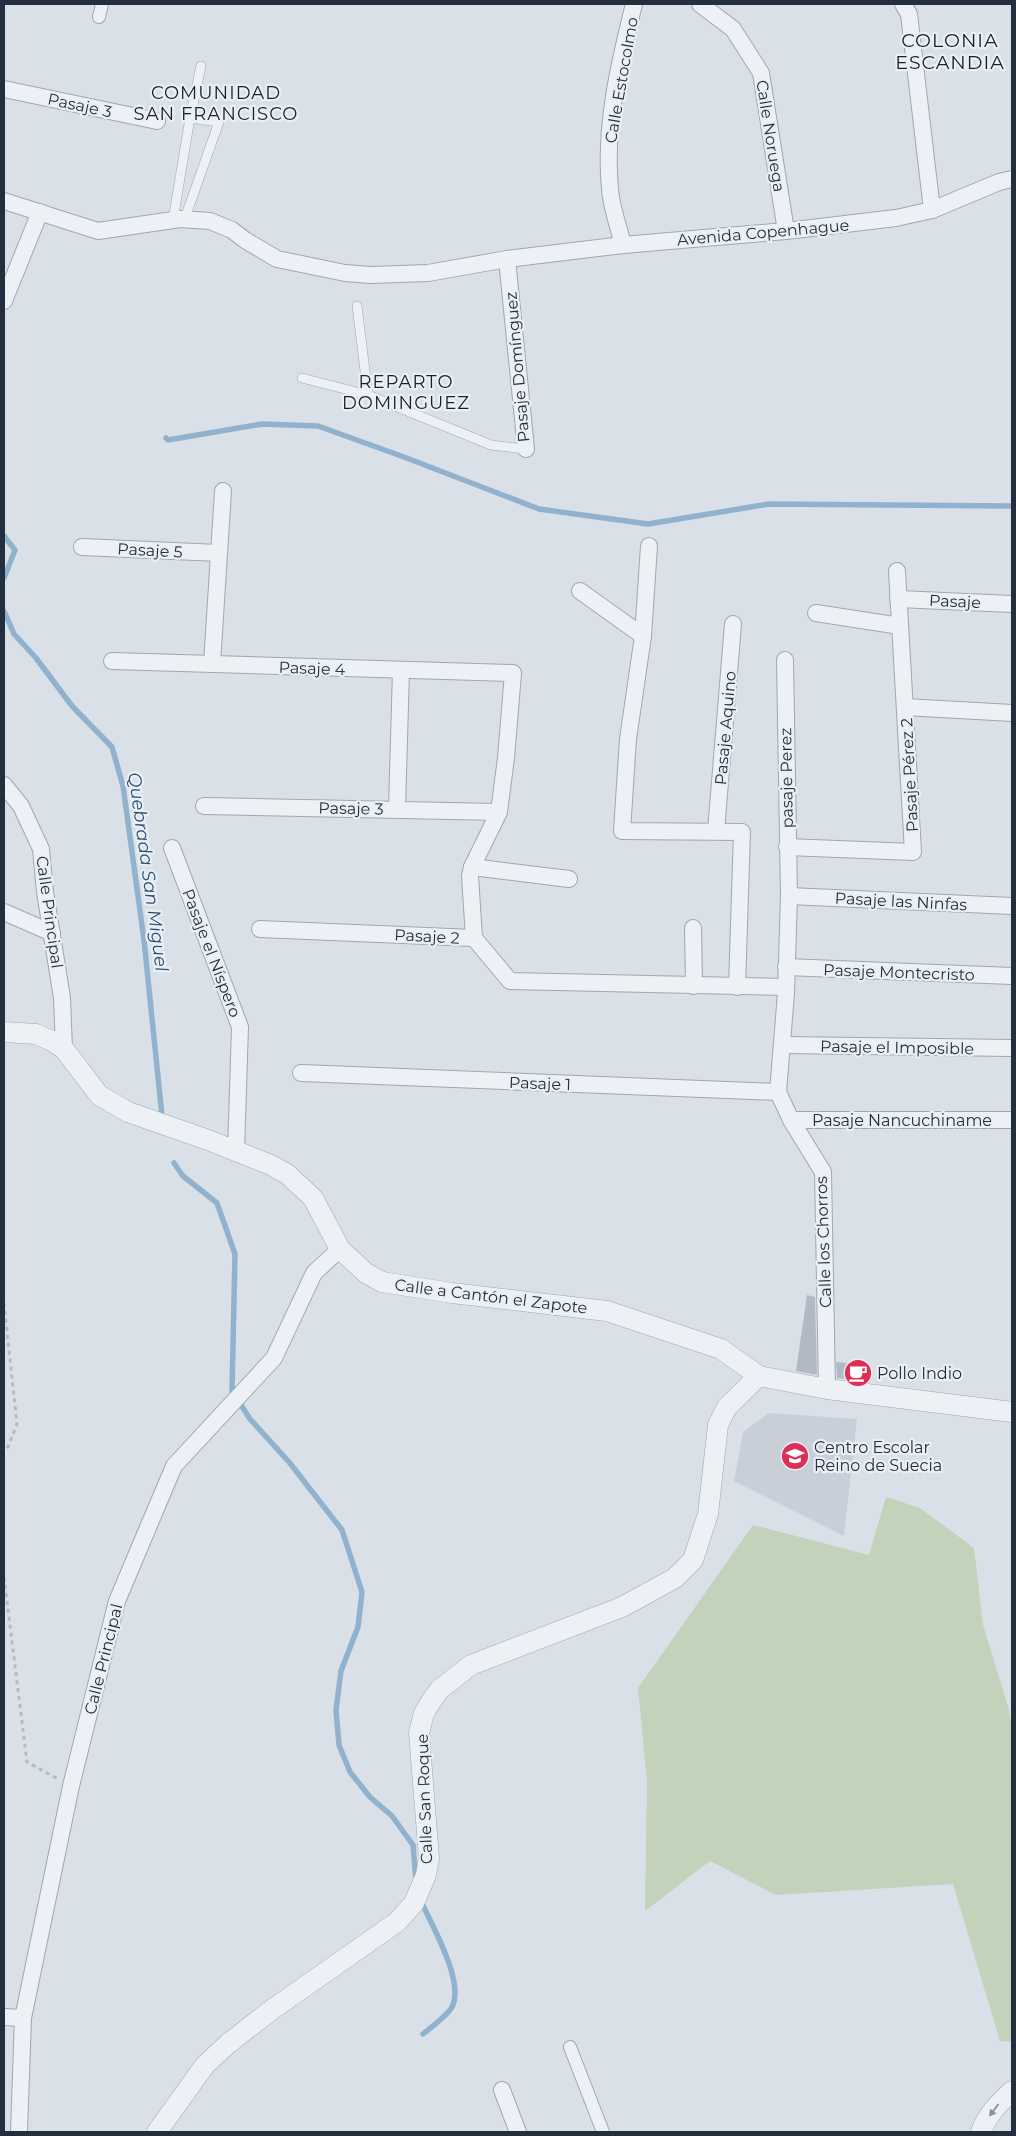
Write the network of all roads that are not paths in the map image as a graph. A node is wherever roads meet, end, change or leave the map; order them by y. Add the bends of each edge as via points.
1 (102, 4) edge
2 (634, 4) edge
3 (700, 4) edge
4 (903, 4) edge
5 (99, 17) dead end
6 (201, 66) dead end
7 (4, 90) edge
8 (190, 118) junction
9 (157, 121) dead end
10 (1012, 179) edge
11 (4, 200) edge
12 (932, 210) junction
13 (40, 212) junction
14 (179, 219) junction
15 (786, 231) junction
16 (623, 245) junction
17 (507, 259) junction
18 (4, 301) edge
19 (357, 306) dead end
20 (302, 378) dead end
21 (368, 395) junction
22 (526, 449) joint
23 (223, 491) dead end
24 (649, 546) dead end
25 (82, 547) dead end
26 (219, 553) junction
27 (897, 571) dead end
28 (580, 591) dead end
29 (898, 599) junction
30 (1012, 604) edge
31 (816, 613) dead end
32 (734, 624) dead end
33 (900, 626) junction
34 (643, 636) junction
35 (785, 660) dead end
36 (112, 661) dead end
37 (212, 664) junction
38 (401, 670) junction
39 (905, 708) junction
40 (1012, 713) edge
41 (4, 785) edge
42 (204, 806) dead end
43 (397, 809) junction
44 (499, 812) junction
45 (716, 831) junction
46 (788, 847) junction
47 (172, 848) dead end
48 (472, 867) junction
49 (569, 879) dead end
50 (789, 896) junction
51 (1012, 906) edge
52 (4, 912) edge
53 (693, 928) dead end
54 (260, 929) dead end
55 (52, 933) junction
56 (474, 938) junction
57 (786, 967) junction
58 (1012, 976) edge
59 (694, 986) junction
60 (737, 987) junction
61 (786, 988) junction
62 (4, 1032) edge
63 (783, 1045) junction
64 (1012, 1048) edge
65 (64, 1049) junction
66 (301, 1073) dead end
67 (778, 1092) junction
68 (791, 1120) junction
69 (1012, 1120) edge
70 (236, 1151) junction
71 (340, 1249) junction
72 (758, 1376) junction
73 (827, 1389) junction
74 (1012, 1412) edge
75 (4, 2017) edge
76 (23, 2018) junction
77 (570, 2047) dead end
78 (502, 2090) dead end
79 (1012, 2092) edge
80 (19, 2132) edge
81 (157, 2132) edge
82 (518, 2132) edge
83 (603, 2132) edge
84 (981, 2132) edge

1 - 5 street
2 - 16 street, Calle Estocolmo via 608,139 610,190
3 - 15 street, Calle Noruega via 733,29 761,73
4 - 12 street via 909,14
6 - 8 lane
7 - 9 street, Pasaje 3
8 - 14 lane
8 - 14 lane via 219,122
10 - 12 street, Avenida Copenhague
11 - 13 street, Avenida Copenhague
12 - 15 street, Avenida Copenhague via 896,218
13 - 14 street, Avenida Copenhague via 98,230
13 - 18 street
14 - 17 street, Avenida Copenhague via 222,224 277,259 346,273 428,273
15 - 16 street, Avenida Copenhague
16 - 17 street, Avenida Copenhague
17 - 22 street, Pasaje Domínguez
19 - 21 lane
20 - 21 lane, Pasaje Domínguez
21 - 22 lane, Pasaje Domínguez via 491,445
23 - 26 street
24 - 34 street
25 - 26 street, Pasaje 5
26 - 37 street
27 - 29 street, Pasaje Pérez 2
28 - 34 street
29 - 30 street, Pasaje
29 - 33 street, Pasaje Pérez 2
31 - 33 street
32 - 45 street, Pasaje Aquino
33 - 39 street, Pasaje Pérez 2
34 - 45 street via 628,739 622,831
35 - 46 street, pasaje Perez
36 - 37 street, Pasaje 4
37 - 38 street, Pasaje 4
38 - 43 street
38 - 44 street, Pasaje 4 via 513,673
39 - 40 street
39 - 46 street, Pasaje Pérez 2 via 914,852
41 - 55 street, Calle Principal via 21,806 41,849
42 - 43 street, Pasaje 3
43 - 44 street, Pasaje 3
44 - 48 street
45 - 60 street via 742,832
46 - 50 street, pasaje Perez
47 - 70 street, Pasaje el Níspero via 240,1026
48 - 49 street
48 - 56 street
50 - 51 street, Pasaje las Ninfas
50 - 57 street
52 - 55 street
53 - 59 street
54 - 56 street, Pasaje 2
55 - 65 street, Calle Principal via 62,998
56 - 59 street, Pasaje 2 via 510,981
57 - 58 street, Pasaje Montecristo
57 - 61 street
59 - 60 street, Pasaje 2
60 - 61 street, Pasaje 2
61 - 63 street
62 - 65 street, Calle a Cantón el Zapote via 45,1036
63 - 64 street, Pasaje el Imposible
63 - 67 street
65 - 70 street, Calle a Cantón el Zapote via 92,1087 115,1105
66 - 67 street, Pasaje 1
67 - 68 street, Calle los Chorros
68 - 69 street, Pasaje Nancuchiname
68 - 73 street, Calle los Chorros via 823,1172
70 - 71 street, Calle a Cantón el Zapote via 271,1165 303,1187 313,1198
71 - 72 street, Calle a Cantón el Zapote via 366,1273 382,1282 607,1311 721,1349
71 - 76 street, Calle Principal via 314,1273 274,1358 174,1466 117,1601 72,1786
72 - 73 street
72 - 81 street, Calle San Roque via 727,1407 718,1425 708,1514 693,1560 675,1578 622,1607 471,1665 440,1689 424,1713 419,1733 429,1858 426,1875 414,1903 397,1922 229,2043 206,2065
73 - 74 street
75 - 76 street
76 - 80 street, Calle Principal
77 - 83 street
78 - 82 street
79 -> 84 street via 998,2104

